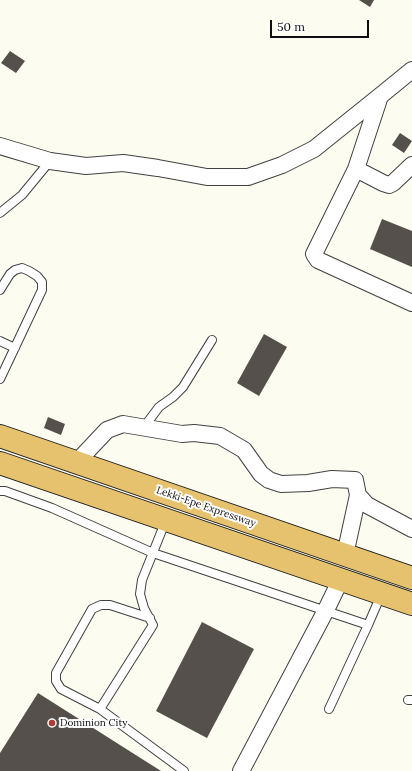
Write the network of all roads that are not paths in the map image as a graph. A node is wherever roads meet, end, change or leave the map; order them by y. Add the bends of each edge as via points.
1 (412, 70) edge
2 (380, 96) junction
3 (0, 146) edge
4 (50, 161) junction
5 (412, 165) edge
6 (356, 169) junction
7 (0, 212) edge
8 (0, 290) edge
9 (412, 303) edge
10 (212, 340) dead end
11 (0, 341) edge
12 (15, 348) junction
13 (0, 380) edge
14 (144, 427) junction
15 (0, 436) edge
16 (0, 463) edge
17 (76, 463) junction
18 (0, 491) edge
19 (358, 495) junction
20 (167, 519) junction
21 (412, 529) edge
22 (153, 553) junction
23 (345, 555) junction
24 (412, 578) edge
25 (341, 579) junction
26 (382, 593) junction
27 (412, 604) edge
28 (325, 612) junction
29 (150, 618) junction
30 (368, 625) junction
31 (100, 709) junction
32 (329, 709) dead end
33 (184, 771) edge
34 (242, 771) edge

1 - 2 street
2 - 4 street via 314,149 282,165 248,177 207,177 123,163 86,166
2 - 6 street
3 - 4 street
4 - 7 lane via 22,195
5 - 6 street via 390,185
6 - 9 street via 314,254 318,260
8 - 12 lane via 10,274 22,268 42,282 42,290
10 - 14 lane via 183,388 159,407
11 - 12 lane
12 - 13 lane
14 - 17 street via 123,424 107,430
14 - 19 street via 182,434 220,436 244,450 261,474 269,480 281,484 332,479 355,480
15 - 17 highway, Lekki-Epe Expressway
16 - 20 highway
17 - 23 highway, Lekki-Epe Expressway
18 - 22 lane via 52,508
19 - 21 street via 367,505
19 - 23 street
20 - 22 lane
20 - 25 highway
22 - 28 lane
22 - 29 lane via 142,580 140,594
23 - 24 highway, Lekki-Epe Expressway
25 - 26 highway
25 - 28 street
26 - 27 highway
26 - 30 lane
28 - 30 lane
28 - 34 street
29 - 31 lane via 153,625
29 - 31 lane via 110,604 92,610 56,673 56,681 61,688
30 - 32 lane
31 - 33 lane

